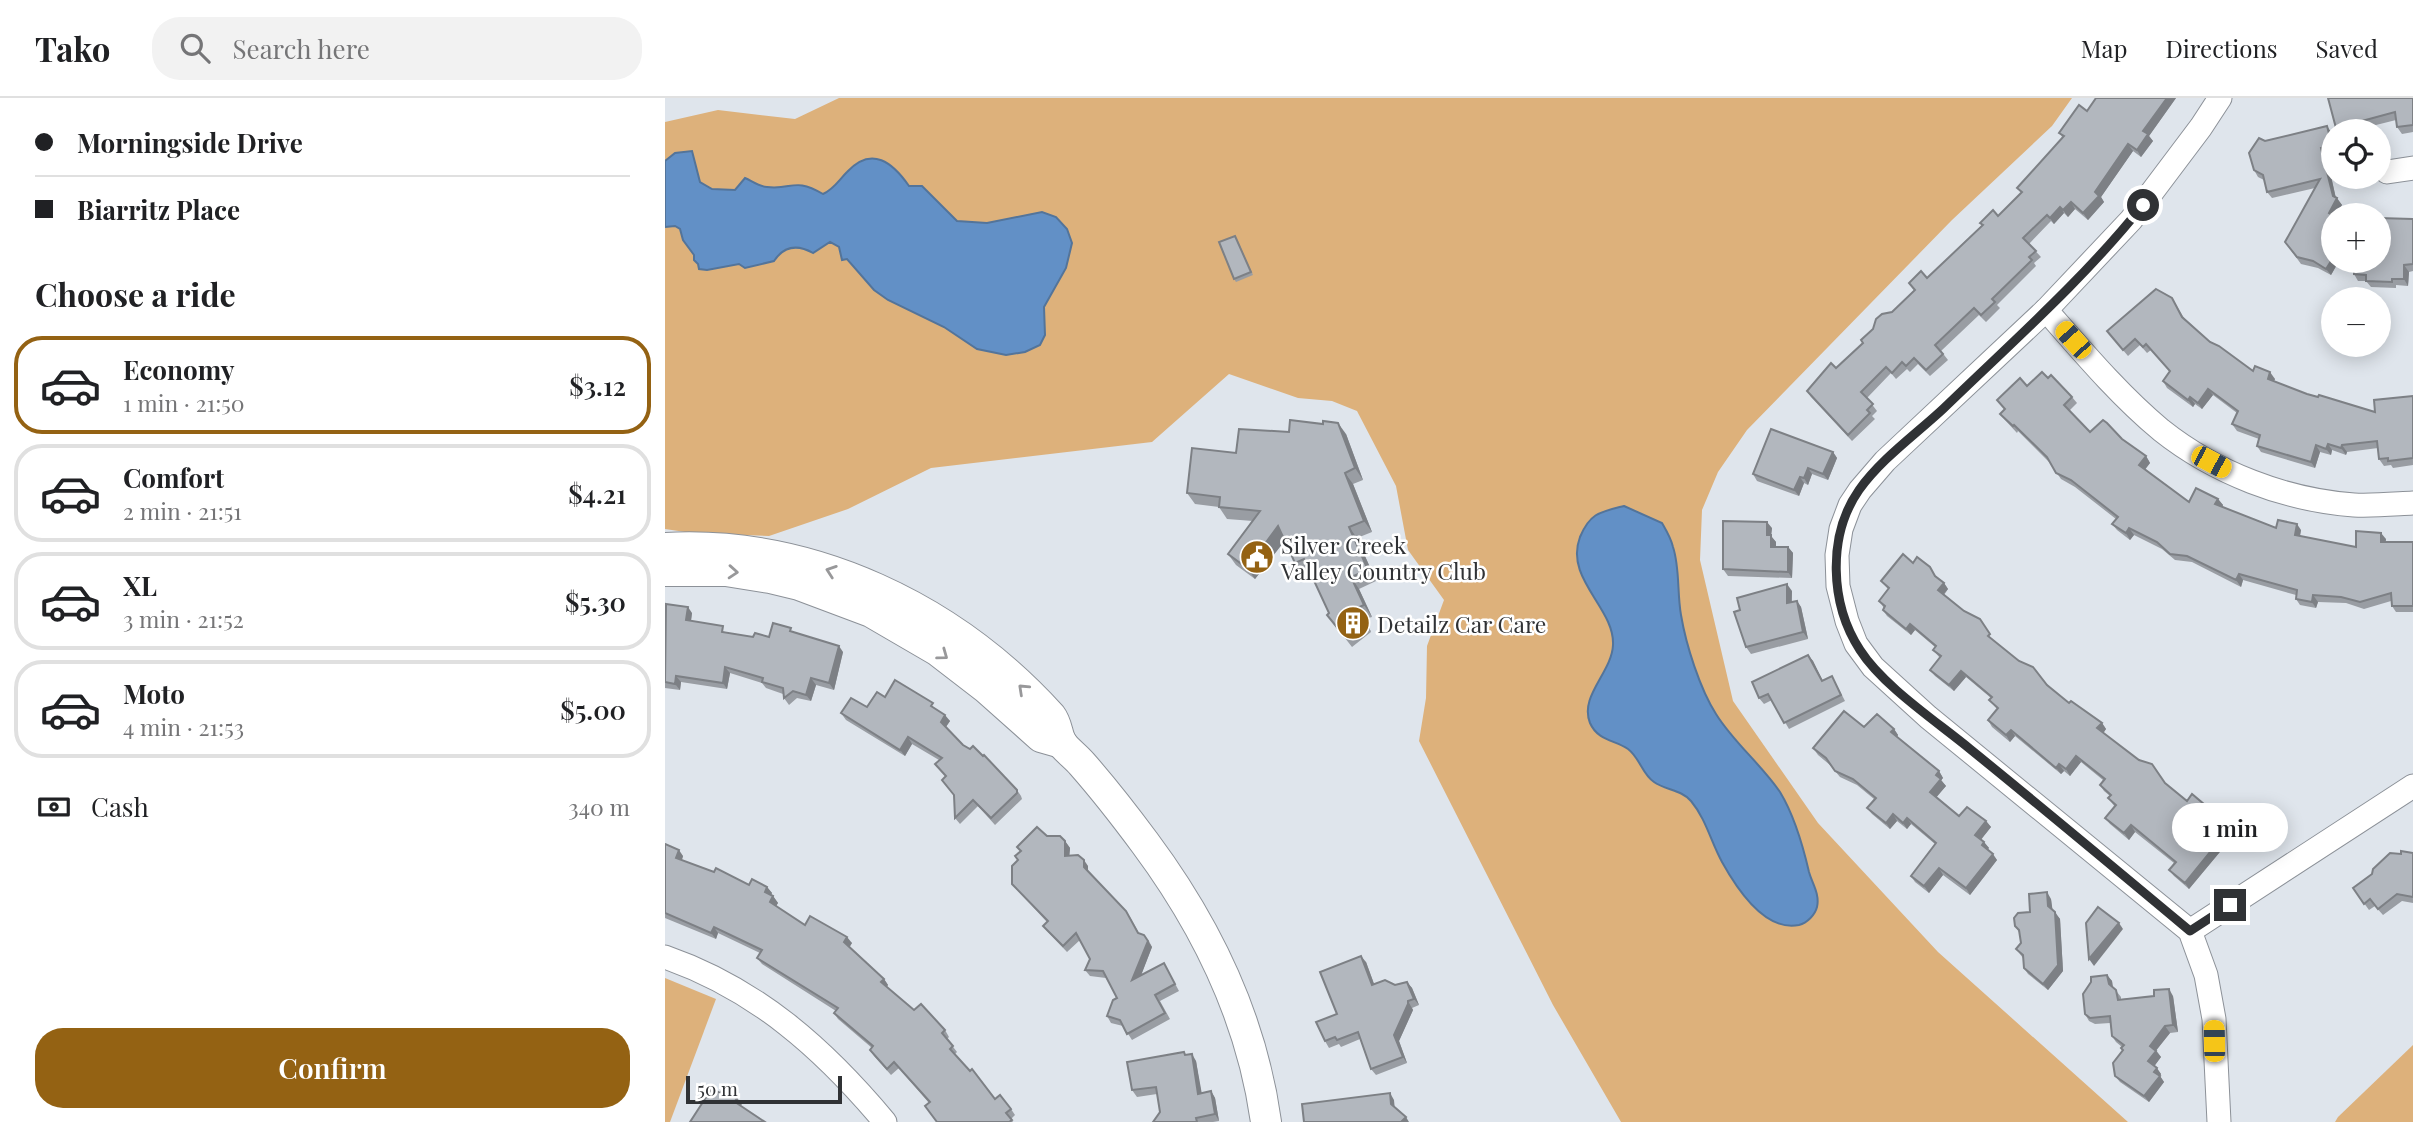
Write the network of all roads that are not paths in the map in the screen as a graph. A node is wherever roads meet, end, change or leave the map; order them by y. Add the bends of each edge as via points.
1 (2220, 98) edge
2 (2413, 168) edge
3 (2391, 172) edge
4 (2046, 310) junction
5 (2413, 503) edge
6 (665, 548) edge
7 (665, 571) edge
8 (897, 612) junction
9 (2413, 786) edge
10 (2190, 931) junction
11 (665, 957) edge
12 (885, 1122) edge
13 (1266, 1122) edge
14 (2219, 1122) edge

1 - 4 street via 2131,220
2 - 3 street
4 - 5 street via 2144,415 2221,467 2313,499 2357,505
4 - 10 street via 1860,490 1839,537 1836,571 1840,598 1856,644 1878,672
8 -> 6 street via 858,580 791,559 726,548
7 -> 8 street via 726,571 770,578 871,612
8 - 13 street via 957,633 1052,718 1062,743 1182,894 1237,1007
9 - 10 street
10 - 14 street via 2206,975 2214,1019
11 - 12 street via 738,989 786,1024 815,1046

